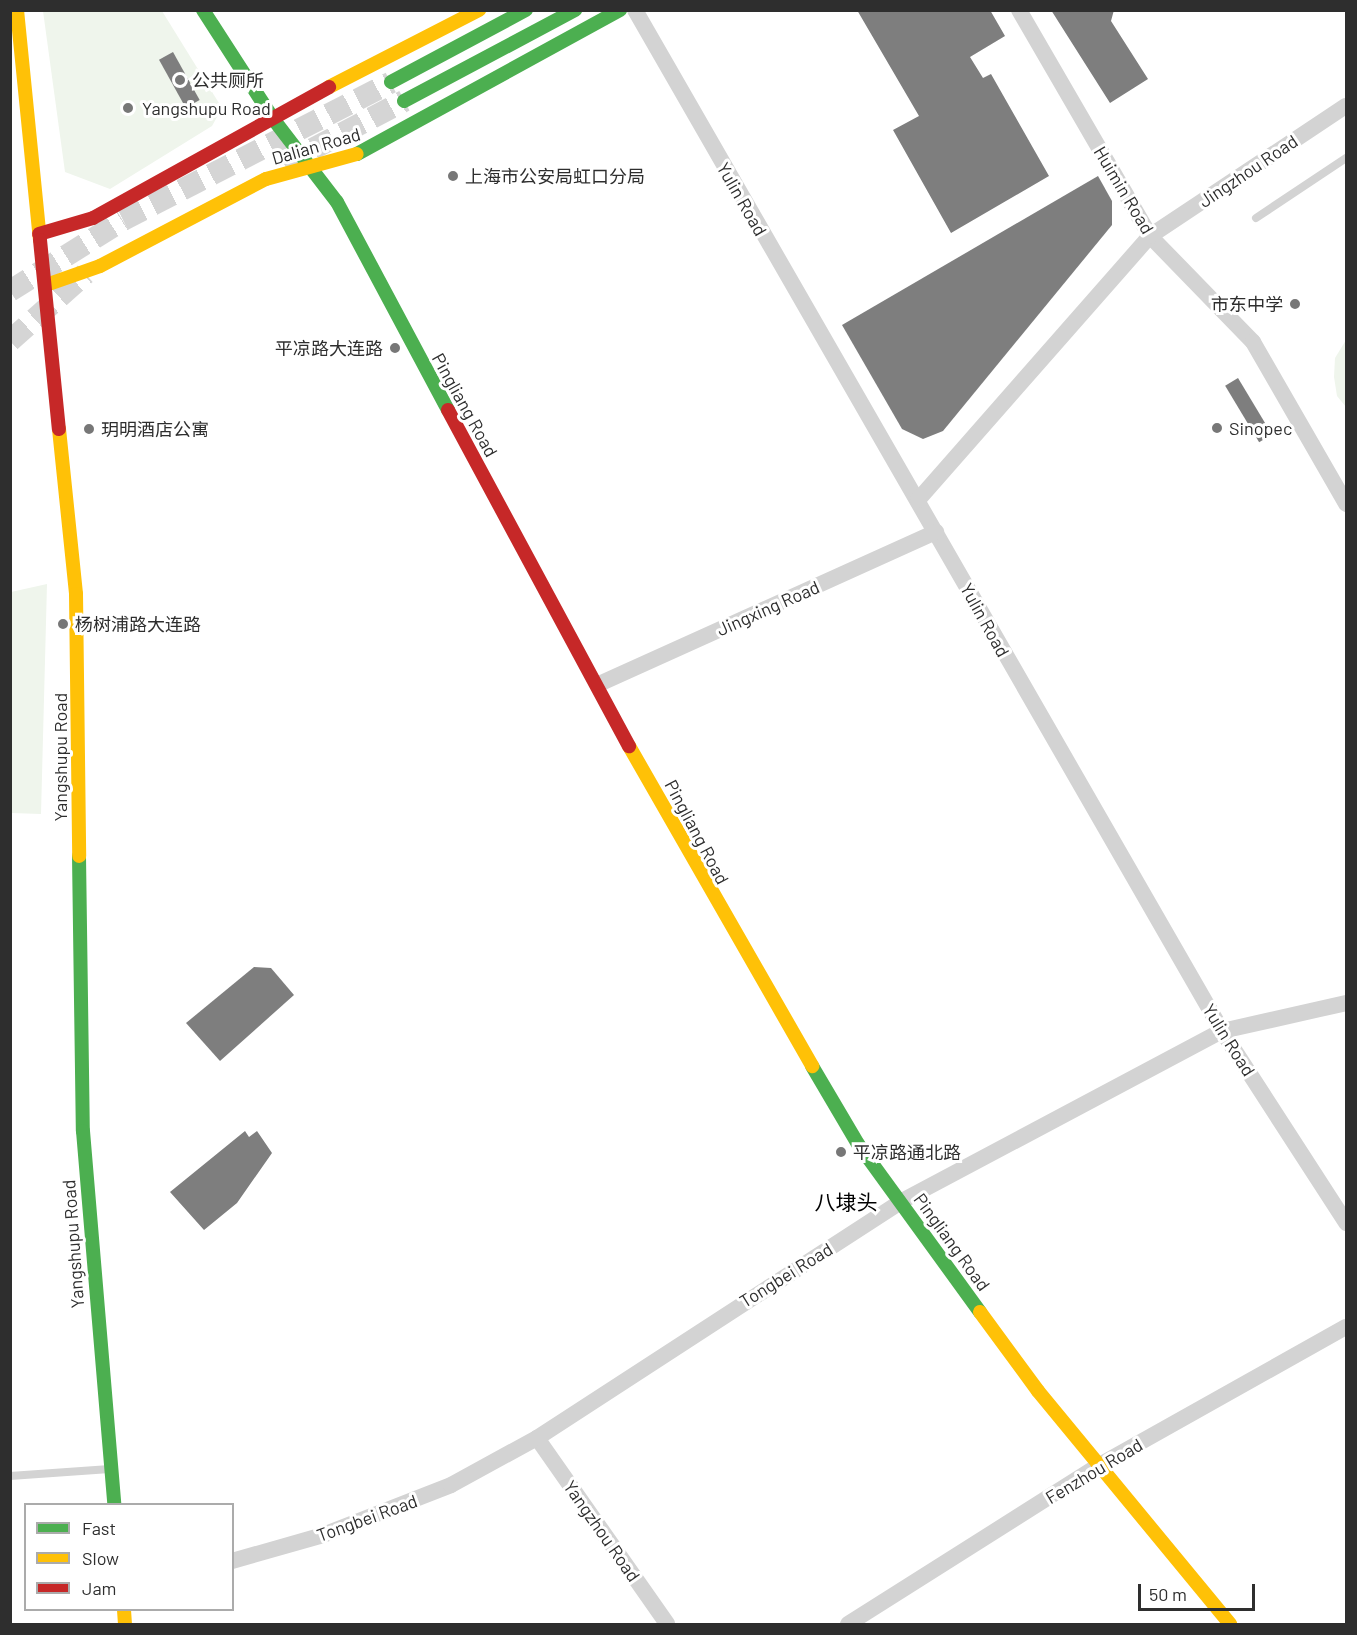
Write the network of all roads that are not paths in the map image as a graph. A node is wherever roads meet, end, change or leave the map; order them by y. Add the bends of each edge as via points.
1 (17, 10) edge
2 (203, 10) edge
3 (479, 10) edge
4 (526, 10) edge
5 (575, 10) edge
6 (620, 10) edge
7 (635, 10) edge
8 (1019, 10) edge
9 (391, 82) tunnel mouth
10 (404, 101) tunnel mouth
11 (1347, 106) edge
12 (274, 120) junction
13 (1347, 158) edge
14 (310, 165) junction
15 (1256, 218) dead end
16 (39, 234) junction
17 (1150, 236) junction
18 (46, 285) junction
19 (918, 500) junction
20 (1347, 504) edge
21 (936, 532) junction
22 (599, 684) junction
23 (1347, 1003) edge
24 (1222, 1031) junction
25 (900, 1202) junction
26 (1347, 1223) edge
27 (1347, 1327) edge
28 (537, 1438) junction
29 (1098, 1466) junction
30 (111, 1469) junction
31 (10, 1476) edge
32 (114, 1503) edge
33 (234, 1560) edge
34 (667, 1624) edge
35 (848, 1624) edge
36 (1230, 1624) edge

1 - 16 main road, Yangshupu Road
2 - 12 main road, Pingliang Road
3 - 12 main road, Dalian Road via 380,59
4 - 9 main road
5 - 10 main road
6 - 14 main road, Dalian Road via 370,151
7 - 19 street, Yulin Road
8 - 17 street, Huimin Road
11 - 17 street, Jingzhou Road
12 - 14 main road, Pingliang Road
12 - 16 main road, Dalian Road via 93,218
13 - 15 lane
14 - 18 main road, Dalian Road via 266,179 100,266
14 - 22 main road, Pingliang Road via 337,202 407,339
16 - 18 main road, Yangshupu Road
17 - 19 street
17 - 20 street, Huimin Road via 1253,342
18 - 30 main road, Yangshupu Road via 76,594 82,1109
19 - 21 street, Yulin Road
21 - 22 street, Jingxing Road
21 - 24 street, Yulin Road
22 - 25 main road, Pingliang Road via 735,937 858,1144
23 - 24 street, Tongbei Road
24 - 25 street, Tongbei Road
24 - 26 street, Yulin Road
25 - 28 street, Tongbei Road
25 - 29 main road, Pingliang Road
27 - 29 street, Fenzhou Road
28 - 33 street, Tongbei Road via 390,1511
28 - 34 street, Yangzhou Road
29 - 35 street, Fenzhou Road
29 - 36 main road, Pingliang Road
30 - 31 lane
30 - 32 main road, Yangshupu Road

